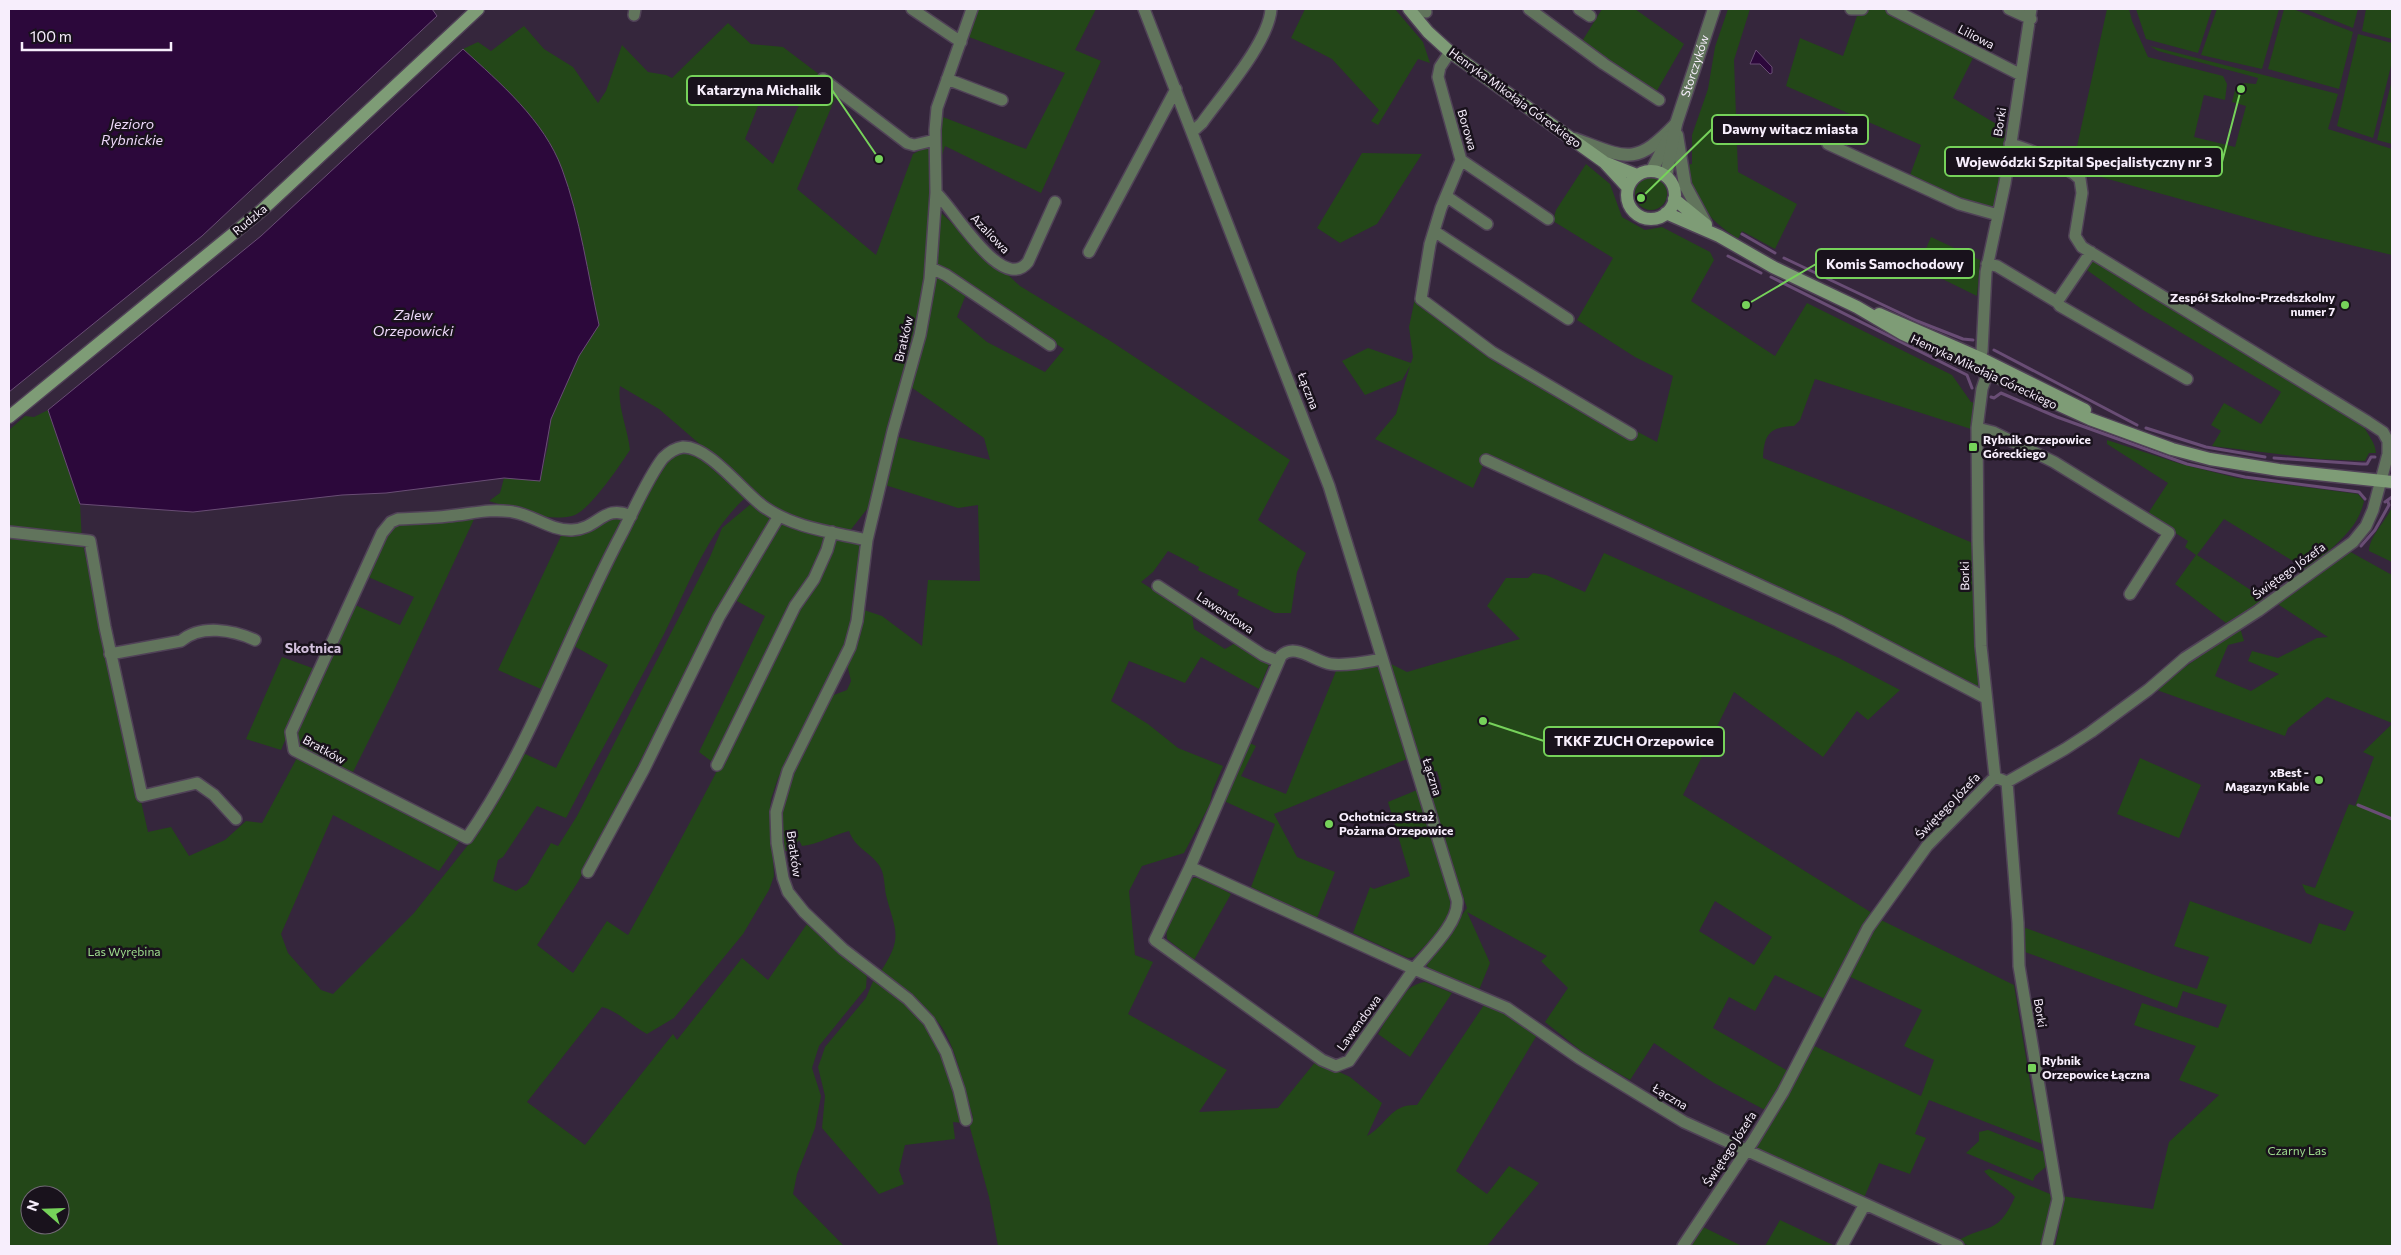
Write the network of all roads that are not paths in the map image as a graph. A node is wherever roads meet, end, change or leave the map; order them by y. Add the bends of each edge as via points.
1 (478, 9) edge
2 (912, 9) edge
3 (972, 9) edge
4 (1144, 9) edge
5 (1271, 9) edge
6 (1409, 9) edge
7 (1529, 9) edge
8 (1579, 9) edge
9 (1714, 9) edge
10 (1852, 9) edge
11 (1862, 9) edge
12 (1892, 9) edge
13 (2008, 9) edge
14 (2031, 14) edge
15 (1590, 16) dead end
16 (960, 42) junction
17 (1450, 52) junction
18 (2021, 75) junction
19 (823, 79) dead end
20 (947, 79) junction
21 (1176, 89) junction
22 (1002, 100) dead end
23 (1659, 100) dead end
24 (1676, 124) junction
25 (1192, 132) junction
26 (1568, 137) junction
27 (935, 140) junction
28 (1828, 144) dead end
29 (2010, 144) junction
30 (1461, 160) junction
31 (1604, 162) junction
32 (1652, 170) junction
33 (1637, 175) junction
34 (1666, 176) junction
35 (1628, 188) junction
36 (936, 193) junction
37 (1446, 196) junction
38 (1674, 199) junction
39 (1055, 202) dead end
40 (1666, 213) junction
41 (1998, 215) junction
42 (1548, 219) dead end
43 (1487, 224) dead end
44 (1706, 224) junction
45 (1434, 231) junction
46 (1720, 236) junction
47 (1089, 252) dead end
48 (2091, 252) junction
49 (1987, 264) junction
50 (930, 268) junction
51 (2057, 302) junction
52 (1568, 319) dead end
53 (1050, 345) dead end
54 (1983, 366) junction
55 (2187, 379) dead end
56 (9, 417) edge
57 (1977, 428) junction
58 (1631, 434) dead end
59 (2390, 441) edge
60 (1486, 460) dead end
61 (2387, 482) edge
62 (631, 516) junction
63 (779, 516) junction
64 (9, 532) edge
65 (832, 532) junction
66 (867, 540) junction
67 (1158, 586) dead end
68 (2130, 594) dead end
69 (255, 640) dead end
70 (110, 654) junction
71 (1382, 658) junction
72 (1278, 661) junction
73 (1986, 698) junction
74 (717, 765) dead end
75 (1995, 777) junction
76 (2007, 782) junction
77 (236, 819) dead end
78 (1190, 867) junction
79 (588, 872) dead end
80 (1414, 969) junction
81 (966, 1120) dead end
82 (1746, 1151) junction
83 (1865, 1204) junction
84 (1683, 1246) edge
85 (1842, 1246) edge
86 (1958, 1246) edge
87 (2047, 1246) edge

1 - 56 main road, Rudzka via 262,210
2 - 16 street
3 - 16 street, Bratków
4 - 21 street, Łączna
5 - 25 street via 1258,44 1202,124
6 - 17 main road, Henryka Mikołaja Góreckiego
7 - 23 street
8 - 15 street
9 - 24 street, Storczyków
10 - 11 street
12 - 18 street, Liliowa
13 - 14 street
14 - 18 street, Borki
16 - 20 street, Bratków
17 - 26 main road, Henryka Mikołaja Góreckiego
17 - 30 street, Borowa via 1440,67 1438,77
18 - 29 street, Borki
19 - 27 street via 907,143 914,145
20 - 22 street
20 - 27 street, Bratków via 937,108
21 - 25 street, Łączna
21 - 47 street
24 - 26 street via 1656,144 1630,154 1613,154
24 - 32 street, Storczyków
24 - 34 street, Storczyków
24 - 44 street via 1685,185
25 - 71 street, Łączna via 1329,486
26 - 31 main road, Henryka Mikołaja Góreckiego
27 - 36 street, Bratków
28 - 41 street via 1959,204
29 - 41 street, Borki
29 - 48 street via 2028,150 2080,179 2082,193 2075,236
30 - 37 street, Borowa
30 - 42 street
31 - 33 main road, Henryka Mikołaja Góreckiego
31 - 35 main road, Henryka Mikołaja Góreckiego
32 - 33 main road
32 - 34 main road
33 - 35 main road
34 - 38 main road via 1674,187
35 - 40 main road via 1629,206 1639,216 1652,219
36 - 39 street, Azaliowa via 992,258 1014,271 1028,262
36 - 50 street, Bratków
37 - 43 street
37 - 45 street, Borowa
38 - 40 main road
38 - 44 main road, Henryka Mikołaja Góreckiego
40 - 46 main road, Henryka Mikołaja Góreckiego
41 - 49 street, Borki
44 - 46 main road, Henryka Mikołaja Góreckiego
45 - 52 street
45 - 58 street, Borowa via 1421,299 1492,352
46 - 54 main road, Henryka Mikołaja Góreckiego via 1788,274 1857,307 1909,326
48 - 51 street
48 - 59 street via 2361,417
49 - 51 street via 1997,266
49 - 54 street, Borki
50 - 53 street via 946,275
50 - 66 street, Bratków via 920,335
51 - 55 street
54 - 57 street, Borki
54 - 61 main road, Henryka Mikołaja Góreckiego via 2061,397 2116,428 2172,449 2218,461
57 - 68 street via 1993,432 2054,462 2169,533
57 - 73 street, Borki via 1981,646
59 - 61 street, Świętego Józefa
60 - 73 street via 1838,621
61 - 76 street, Świętego Józefa via 2370,519 2353,542 2186,658 2091,732
62 - 62 street, Bratków via 620,510 611,512 573,530 514,512 491,510 391,522 380,538 291,732 294,750 467,838 513,760
62 - 63 street, Bratków via 663,459 684,447 705,455
63 - 65 street, Bratków
63 - 79 street via 719,617 644,769
64 - 70 street via 90,540
65 - 66 street, Bratków
65 - 74 street via 814,579 795,606
66 - 81 street, Bratków via 857,621 850,648 788,772 778,799 776,828 783,878 788,892 817,925 908,999 929,1021 946,1052
67 - 72 street, Lawendowa via 1263,655
69 - 70 street via 230,630 190,634 182,641
70 - 77 street via 142,796 196,782 214,795
71 - 72 street via 1330,664 1291,651 1284,653
71 - 80 street, Łączna via 1458,905 1453,920
72 - 78 street, Lawendowa
73 - 75 street, Borki
75 - 76 street, Świętego Józefa
75 - 82 street, Świętego Józefa via 1927,846 1868,928 1783,1092
76 - 87 street, Borki via 2019,966 2058,1199
78 - 80 street
78 - 80 street, Lawendowa via 1155,940 1327,1063 1340,1065 1354,1057
80 - 82 street, Łączna via 1507,1008 1579,1058 1684,1122
82 - 83 street, Łączna
82 - 84 street, Świętego Józefa
83 - 85 street
83 - 86 street, Łączna

